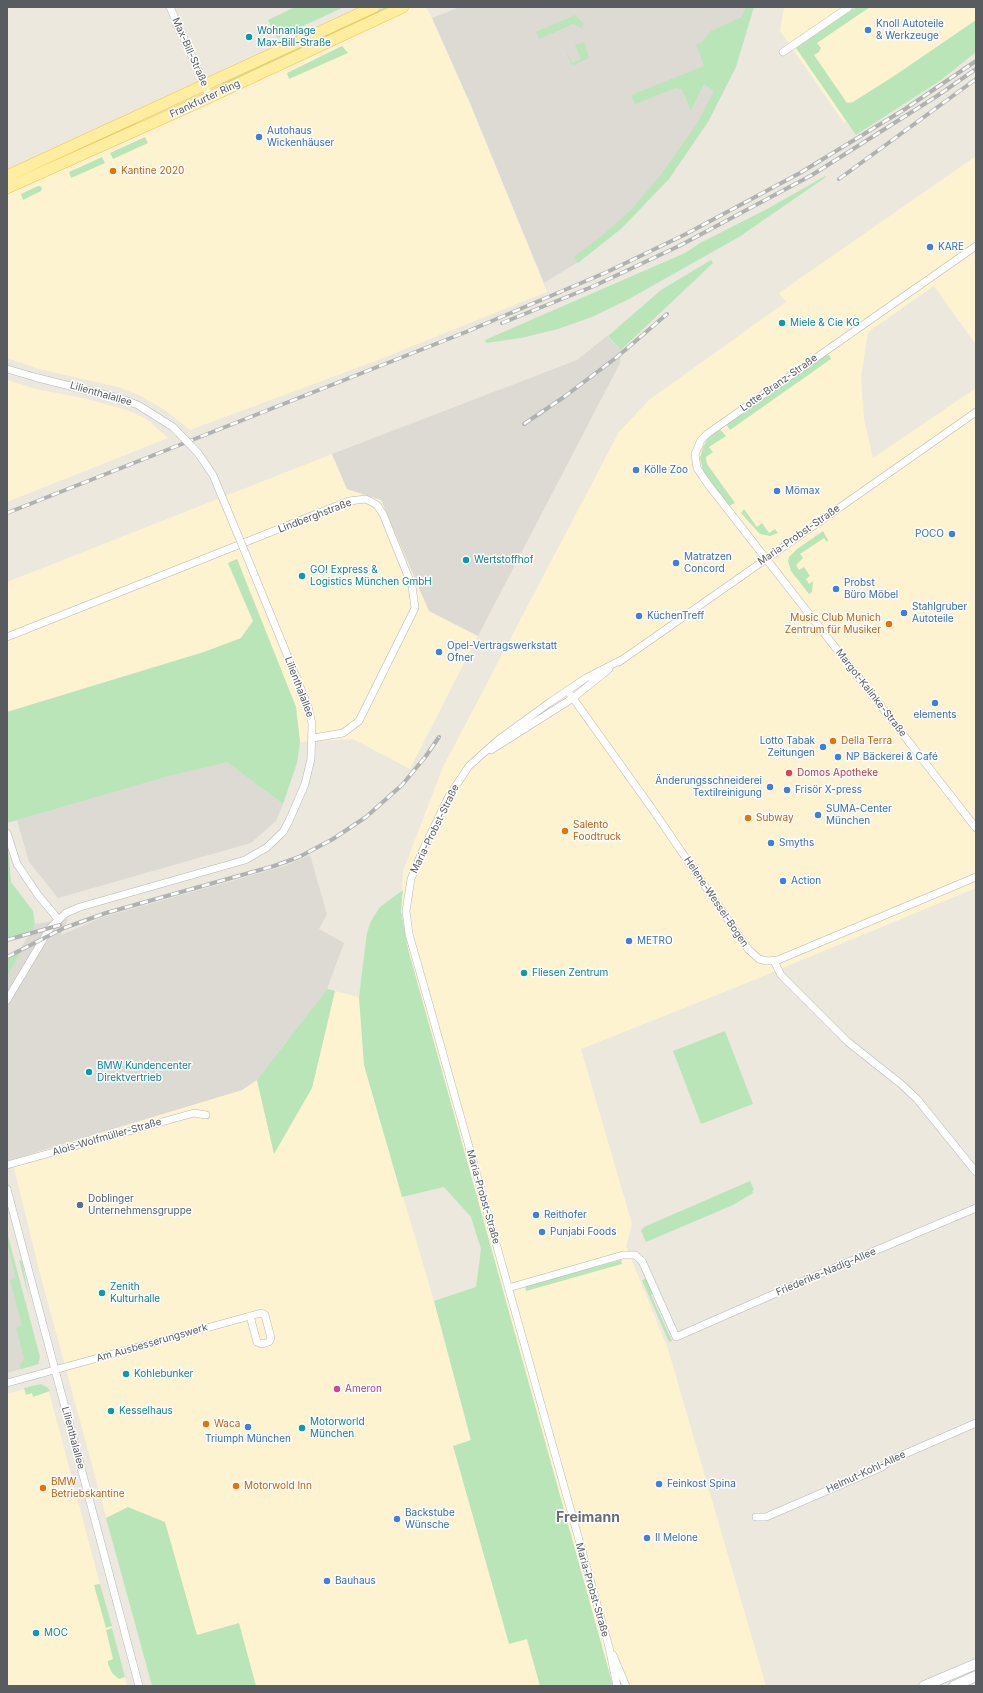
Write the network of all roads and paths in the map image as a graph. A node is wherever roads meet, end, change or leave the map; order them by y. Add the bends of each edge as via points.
1 (170, 7) edge
2 (374, 7) edge
3 (403, 7) edge
4 (849, 7) edge
5 (783, 52) dead end
6 (206, 86) junction
7 (210, 97) junction
8 (7, 176) edge
9 (7, 188) edge
10 (976, 246) edge
11 (7, 369) edge
12 (976, 412) edge
13 (766, 558) junction
14 (7, 637) edge
15 (623, 659) junction
16 (568, 690) junction
17 (573, 698) junction
18 (313, 738) junction
19 (477, 758) junction
20 (976, 828) edge
21 (7, 833) edge
22 (976, 877) edge
23 (58, 919) junction
24 (774, 961) junction
25 (7, 1000) edge
26 (206, 1116) dead end
27 (7, 1165) edge
28 (976, 1172) edge
29 (7, 1189) edge
30 (976, 1208) edge
31 (508, 1288) junction
32 (250, 1316) junction
33 (55, 1370) junction
34 (7, 1383) edge
35 (976, 1423) edge
36 (756, 1517) dead end
37 (609, 1647) junction
38 (976, 1664) edge
39 (976, 1676) edge
40 (139, 1686) edge
41 (617, 1686) edge
42 (626, 1686) edge
43 (924, 1686) edge
44 (954, 1686) edge

1 - 6 street, Max-Bill-Straße
2 - 6 main road, Frankfurter Ring
3 - 7 main road, Frankfurter Ring
4 - 5 street
6 - 7 street, Max-Bill-Straße
6 - 8 main road, Frankfurter Ring
7 - 9 main road, Frankfurter Ring
10 - 13 street, Lotte-Branz-Straße via 701,440 694,454 697,468
11 - 18 street, Lilienthalallee, bridge via 109,394 133,403 160,418 198,453 213,475 308,706
12 - 13 street, Maria-Probst-Straße
13 - 15 street, Maria-Probst-Straße
13 - 20 street, Margot-Kalinke-Straße
14 - 18 street, Lindberghstraße via 349,501 369,500 377,505 383,514 412,586 415,608 359,721 343,733
15 - 16 street, Maria-Probst-Straße
15 - 17 street, Maria-Probst-Straße
16 - 17 street, Helene-Wessel-Bogen
16 - 19 street, Maria-Probst-Straße
17 - 19 street, Maria-Probst-Straße
17 - 24 street, Helene-Wessel-Bogen via 748,949 759,959
18 - 23 street, Lilienthalallee via 309,770 294,813 283,832 266,848 236,863 80,907
19 - 31 street, Maria-Probst-Straße via 449,796 422,852 411,879 406,911 413,948
21 - 23 street via 17,864
22 - 24 street
23 - 25 street, Lilienthalallee via 44,937
24 - 28 street via 781,975 848,1042 913,1095
26 - 27 street, Alois-Wolfmüller-Straße via 194,1113
29 - 33 street, Lilienthalallee
30 - 31 street, Friederike-Nadig-Allee via 676,1337 642,1261 635,1255 623,1255
31 - 37 street, Maria-Probst-Straße
32 - 32 street, Am Ausbesserungswerk via 261,1313 265,1315 271,1338 268,1342 257,1342
32 - 33 street, Am Ausbesserungswerk
33 - 34 street, Am Ausbesserungswerk
33 - 40 street, Lilienthalallee
35 - 36 street, Helmut-Kohl-Allee via 766,1517
37 - 41 street, Maria-Probst-Straße
37 - 42 street, Maria-Probst-Straße
38 - 43 main road
39 - 44 main road

